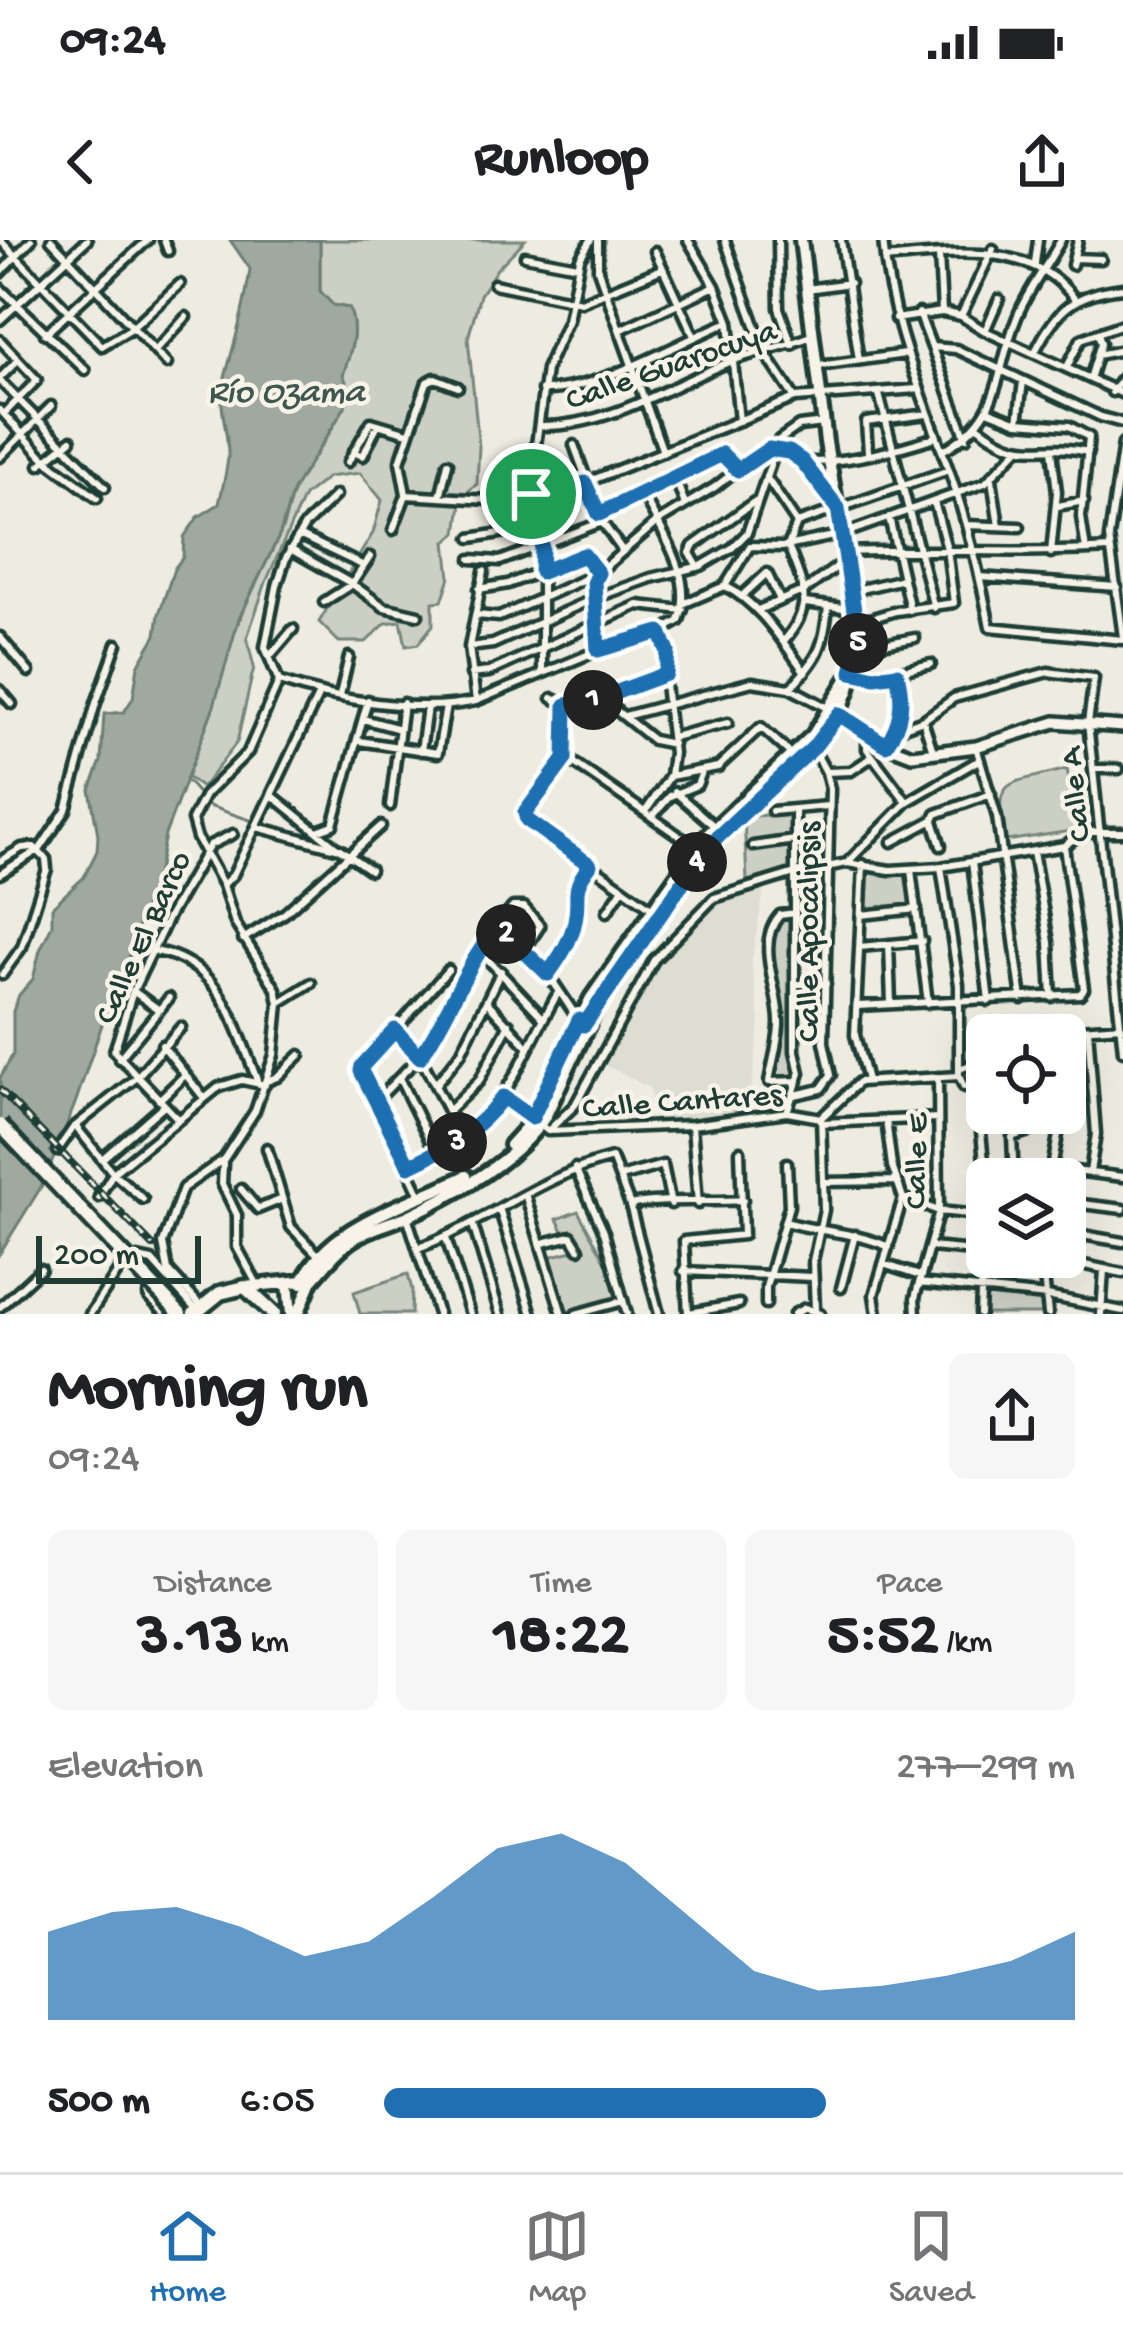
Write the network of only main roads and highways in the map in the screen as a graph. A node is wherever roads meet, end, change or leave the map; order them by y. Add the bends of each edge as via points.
1 (801, 240) edge
2 (810, 745) junction
3 (700, 851) junction
4 (540, 1124) junction
5 (0, 1125) edge
6 (0, 1136) edge
7 (406, 1211) junction
8 (300, 1282) junction
9 (252, 1287) junction
10 (160, 1306) edge
11 (197, 1310) edge
12 (180, 1314) edge
13 (274, 1314) edge
14 (295, 1314) edge

1 - 2 main road via 857,650 846,687
2 - 3 main road
2 - 3 main road via 715,827
3 - 4 main road via 582,1023
4 - 7 main road
4 - 7 main road via 489,1170
5 - 12 main road, bridge
6 - 10 main road, bridge
7 - 8 main road via 359,1235
7 - 8 main road via 355,1226
8 - 9 main road
8 - 14 main road
8 - 14 main road
9 - 11 main road via 220,1293
9 - 13 main road

